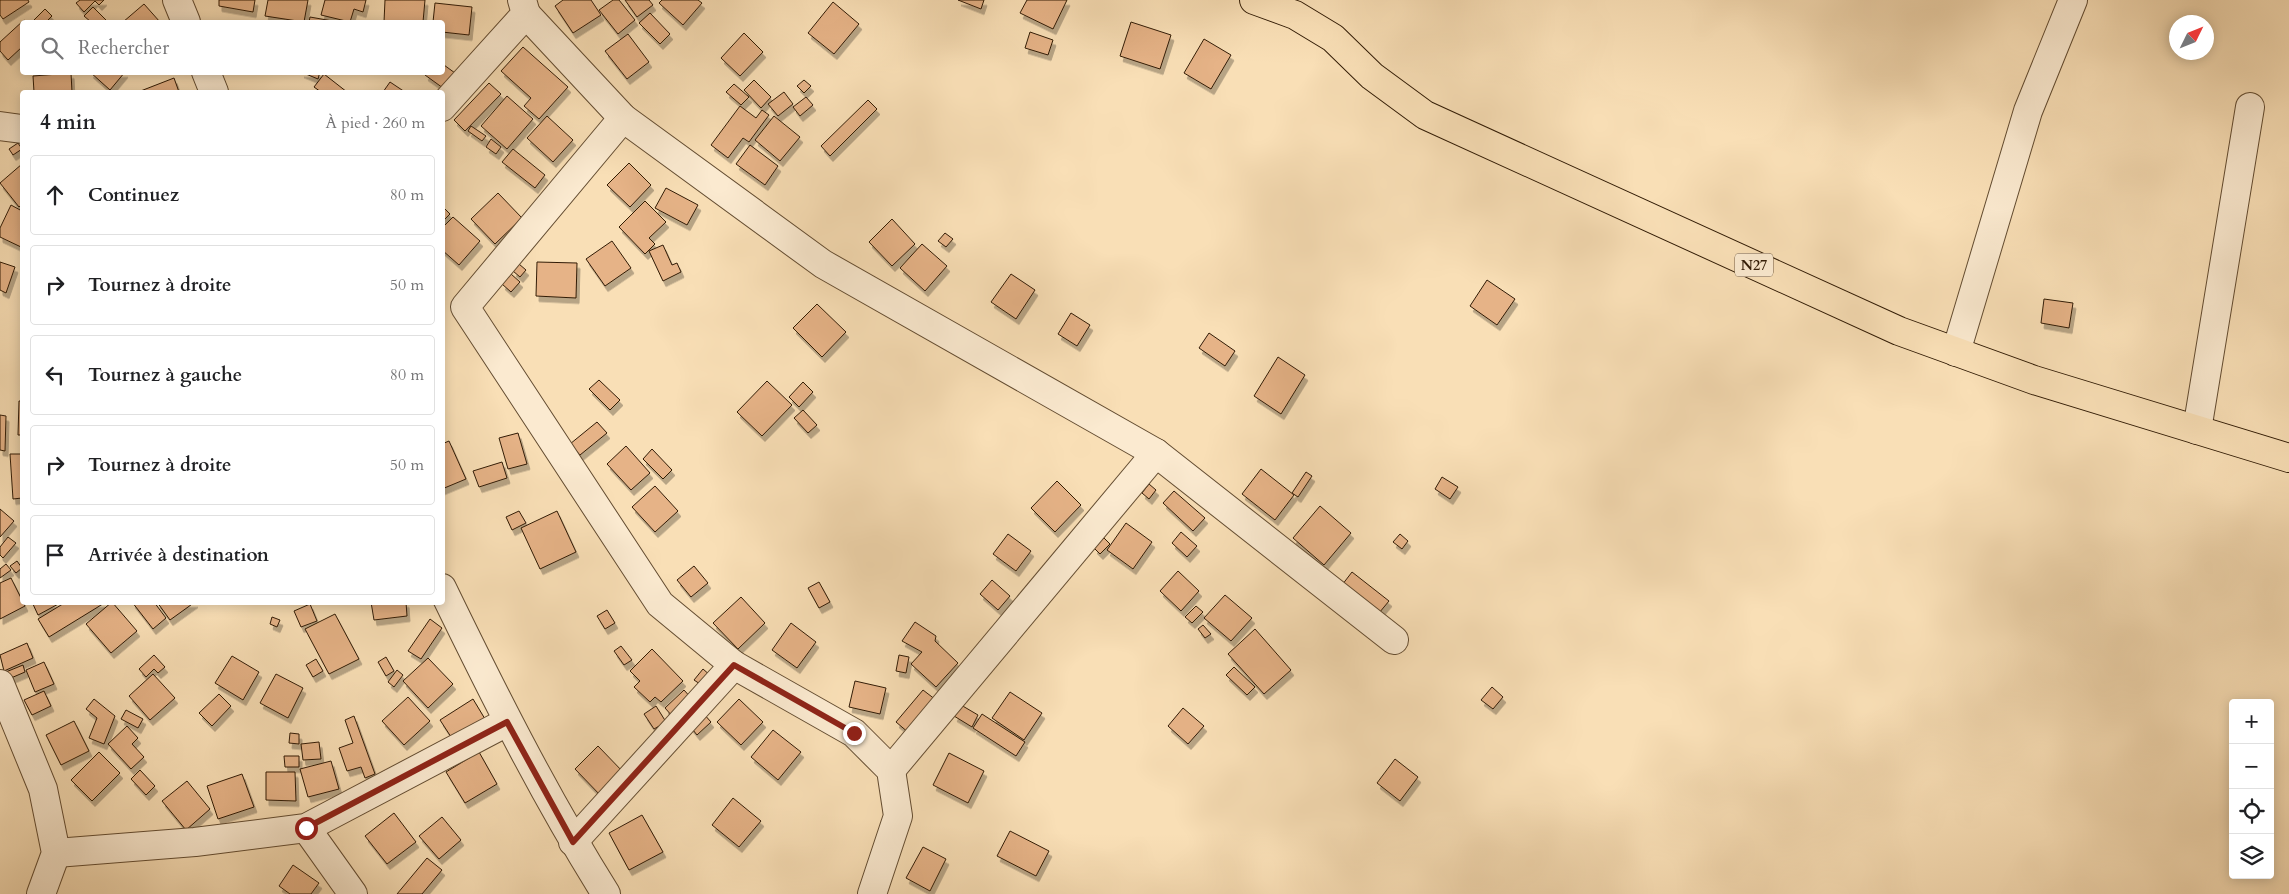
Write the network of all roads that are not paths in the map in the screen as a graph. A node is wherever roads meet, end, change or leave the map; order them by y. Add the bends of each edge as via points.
1 (178, 0) edge
2 (1254, 0) edge
3 (2073, 0) edge
4 (524, 7) edge
5 (185, 20) edge
6 (207, 75) edge
7 (213, 90) edge
8 (445, 103) edge
9 (2250, 108) dead end
10 (623, 118) junction
11 (0, 126) edge
12 (20, 129) edge
13 (1956, 352) junction
14 (2197, 430) junction
15 (1156, 453) junction
16 (2289, 458) edge
17 (445, 594) edge
18 (1394, 640) dead end
19 (734, 665) junction
20 (0, 684) edge
21 (507, 722) junction
22 (891, 770) junction
23 (306, 828) junction
24 (573, 842) junction
25 (56, 853) junction
26 (41, 894) edge
27 (353, 894) edge
28 (606, 894) edge
29 (872, 894) edge

1 - 5 street
2 - 13 main road, N27 via 1295,15 1332,38 1372,76 1425,115 1899,331
3 - 13 street via 2028,111
4 - 8 street
4 - 10 street
6 - 7 street
9 - 14 street
10 - 15 street via 823,264
10 - 19 street via 465,307 660,604
11 - 12 street
13 - 14 main road, N27 via 2034,380
14 - 16 main road, N27
15 - 18 street
15 - 22 street
17 - 21 street
19 - 22 street via 854,733
19 - 24 street
20 - 25 street via 43,789
21 - 23 street
21 - 24 street
22 - 29 street via 898,816
23 - 25 street via 195,842
23 - 27 street
24 - 28 street
25 - 26 street

